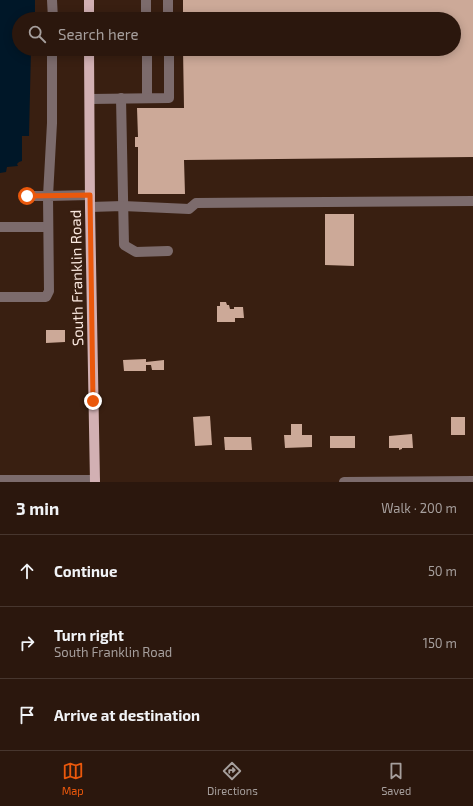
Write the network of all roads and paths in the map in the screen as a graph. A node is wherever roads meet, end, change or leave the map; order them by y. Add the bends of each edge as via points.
1 (52, 0) edge
2 (89, 0) edge
3 (146, 0) edge
4 (168, 0) edge
5 (52, 12) edge
6 (89, 12) edge
7 (146, 12) edge
8 (168, 12) edge
9 (52, 56) edge
10 (89, 56) edge
11 (147, 56) edge
12 (169, 56) edge
13 (121, 98) junction
14 (147, 98) junction
15 (90, 99) junction
16 (90, 195) junction
17 (27, 196) dead end
18 (48, 196) junction
19 (473, 201) edge
20 (123, 206) junction
21 (90, 207) junction
22 (0, 227) edge
23 (48, 227) junction
24 (168, 251) dead end
25 (0, 297) edge
26 (1, 481) edge
27 (53, 481) edge
28 (94, 481) edge
29 (473, 481) edge
30 (344, 482) edge

1 - 5 street
2 - 6 main road
3 - 7 street
4 - 8 street
9 - 18 street
10 - 15 main road, South Franklin Road
11 - 14 street
12 - 14 street via 169,98
13 - 14 street
13 - 15 street
13 - 20 street
15 - 16 main road, South Franklin Road
16 - 18 street
16 - 21 main road, South Franklin Road
17 - 18 street
18 - 23 street
19 - 20 street via 196,203 189,209
20 - 21 street
20 - 24 street via 124,245 136,252
21 - 28 main road, South Franklin Road
22 - 23 street
23 - 25 street via 49,291 46,298
26 - 27 street
27 - 28 street
29 - 30 street

